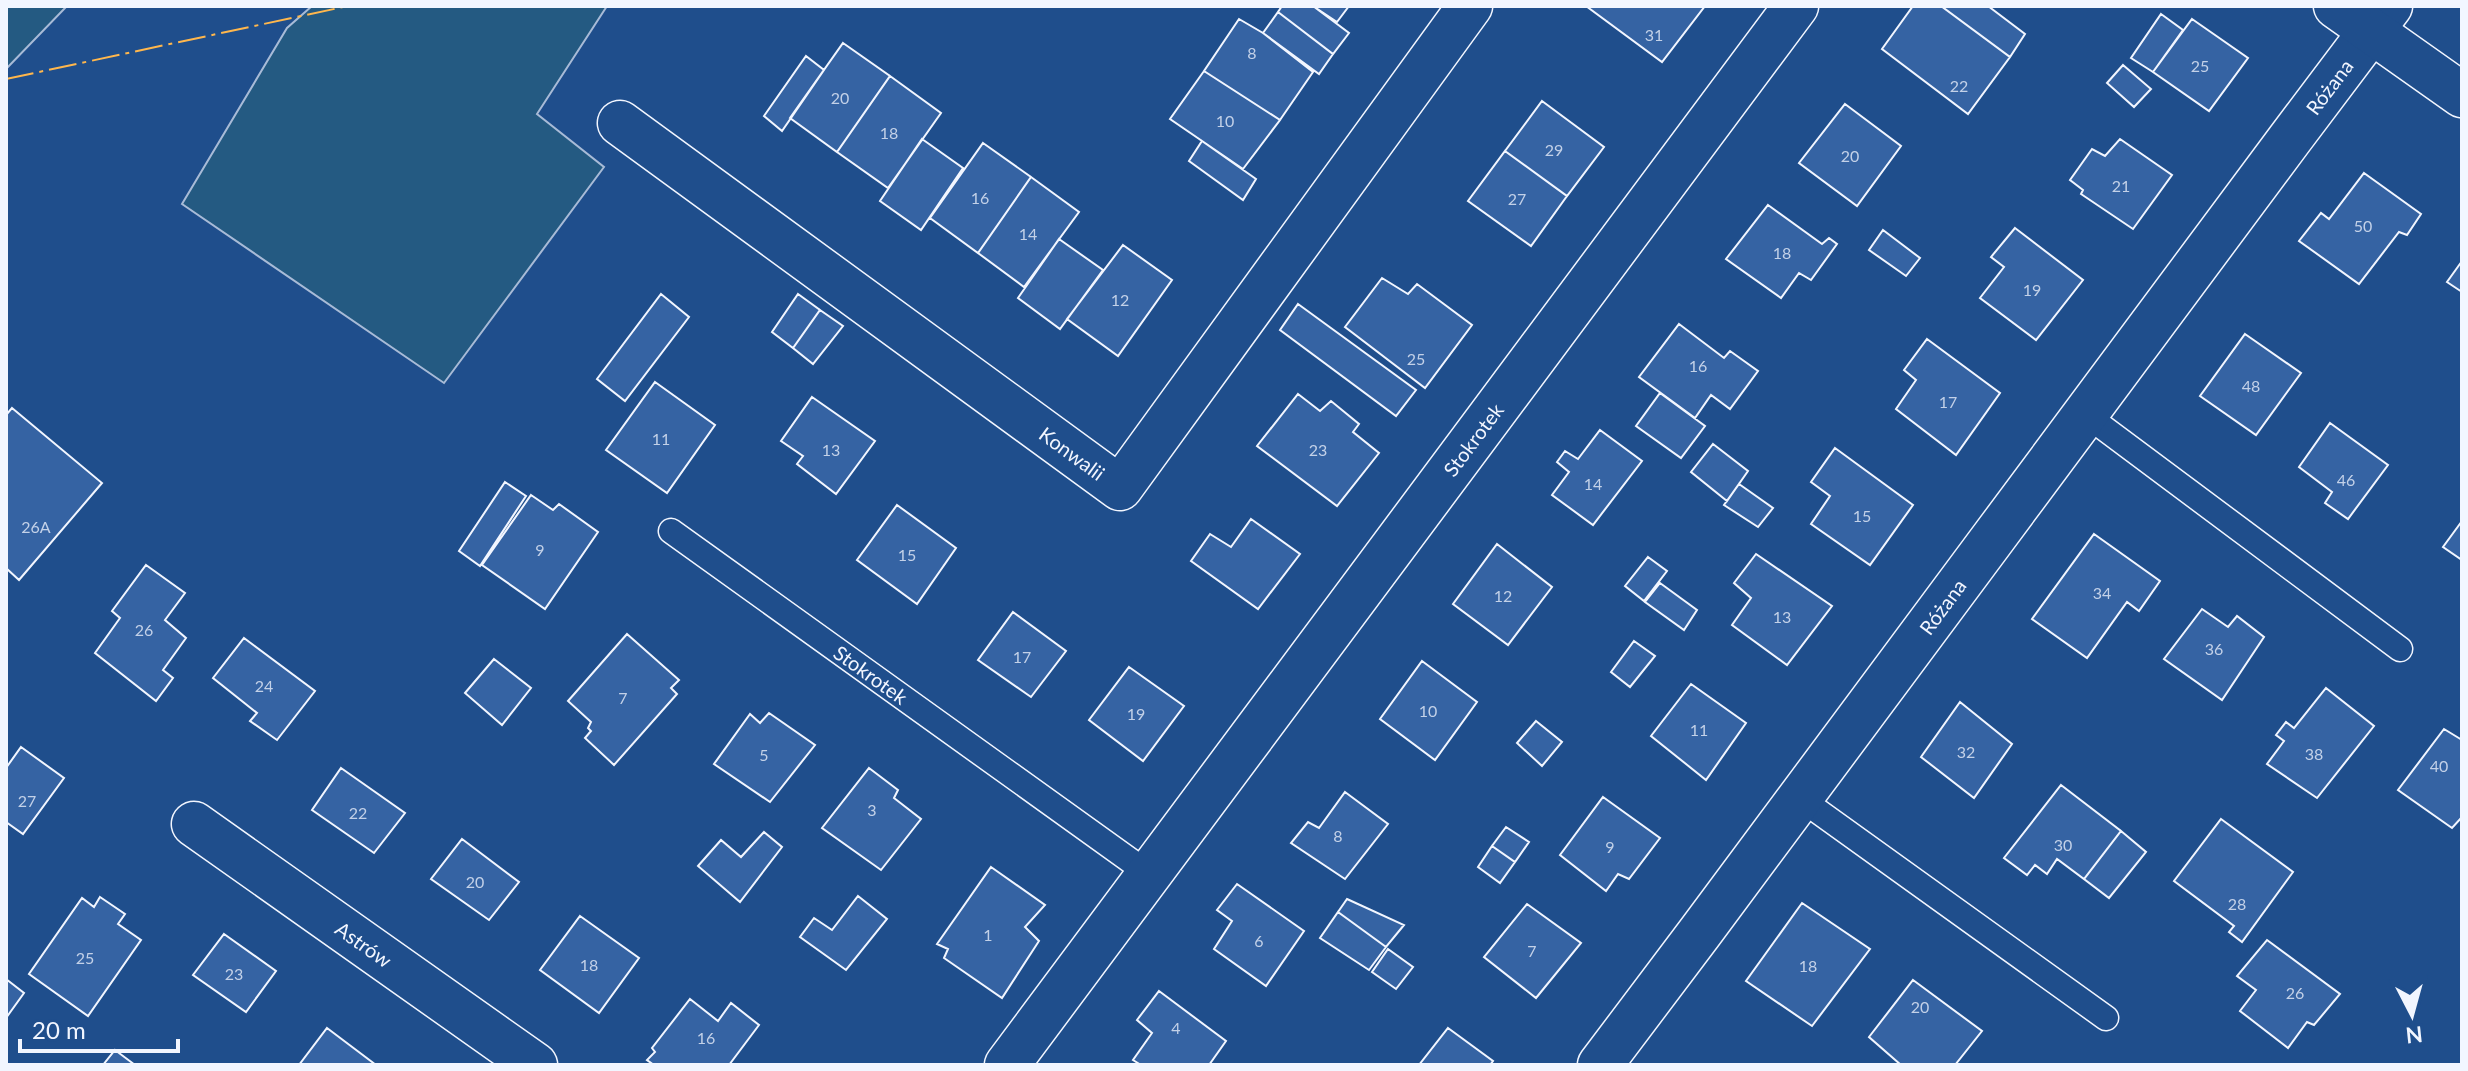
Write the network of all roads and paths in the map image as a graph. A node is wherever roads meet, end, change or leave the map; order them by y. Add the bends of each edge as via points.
1 (1470, 6) edge
2 (1796, 6) edge
3 (2336, 6) edge
4 (2380, 18) edge
5 (2462, 95) edge
6 (620, 123) dead end
7 (2085, 414) junction
8 (671, 531) dead end
9 (2400, 649) dead end
10 (1801, 799) junction
11 (194, 824) dead end
12 (1149, 874) junction
13 (2106, 1018) dead end
14 (535, 1065) edge
15 (1007, 1065) edge
16 (1600, 1065) edge

1 - 6 street, Konwalii via 1120,488
2 - 12 street, Stokrotek
3 - 4 street
4 - 5 street
4 - 7 street, Różana
7 - 9 lane
7 - 10 street, Różana
8 - 12 lane, Stokrotek
10 - 13 lane
10 - 16 street, Różana
11 - 14 street, Astrów
12 - 15 street, Stokrotek

